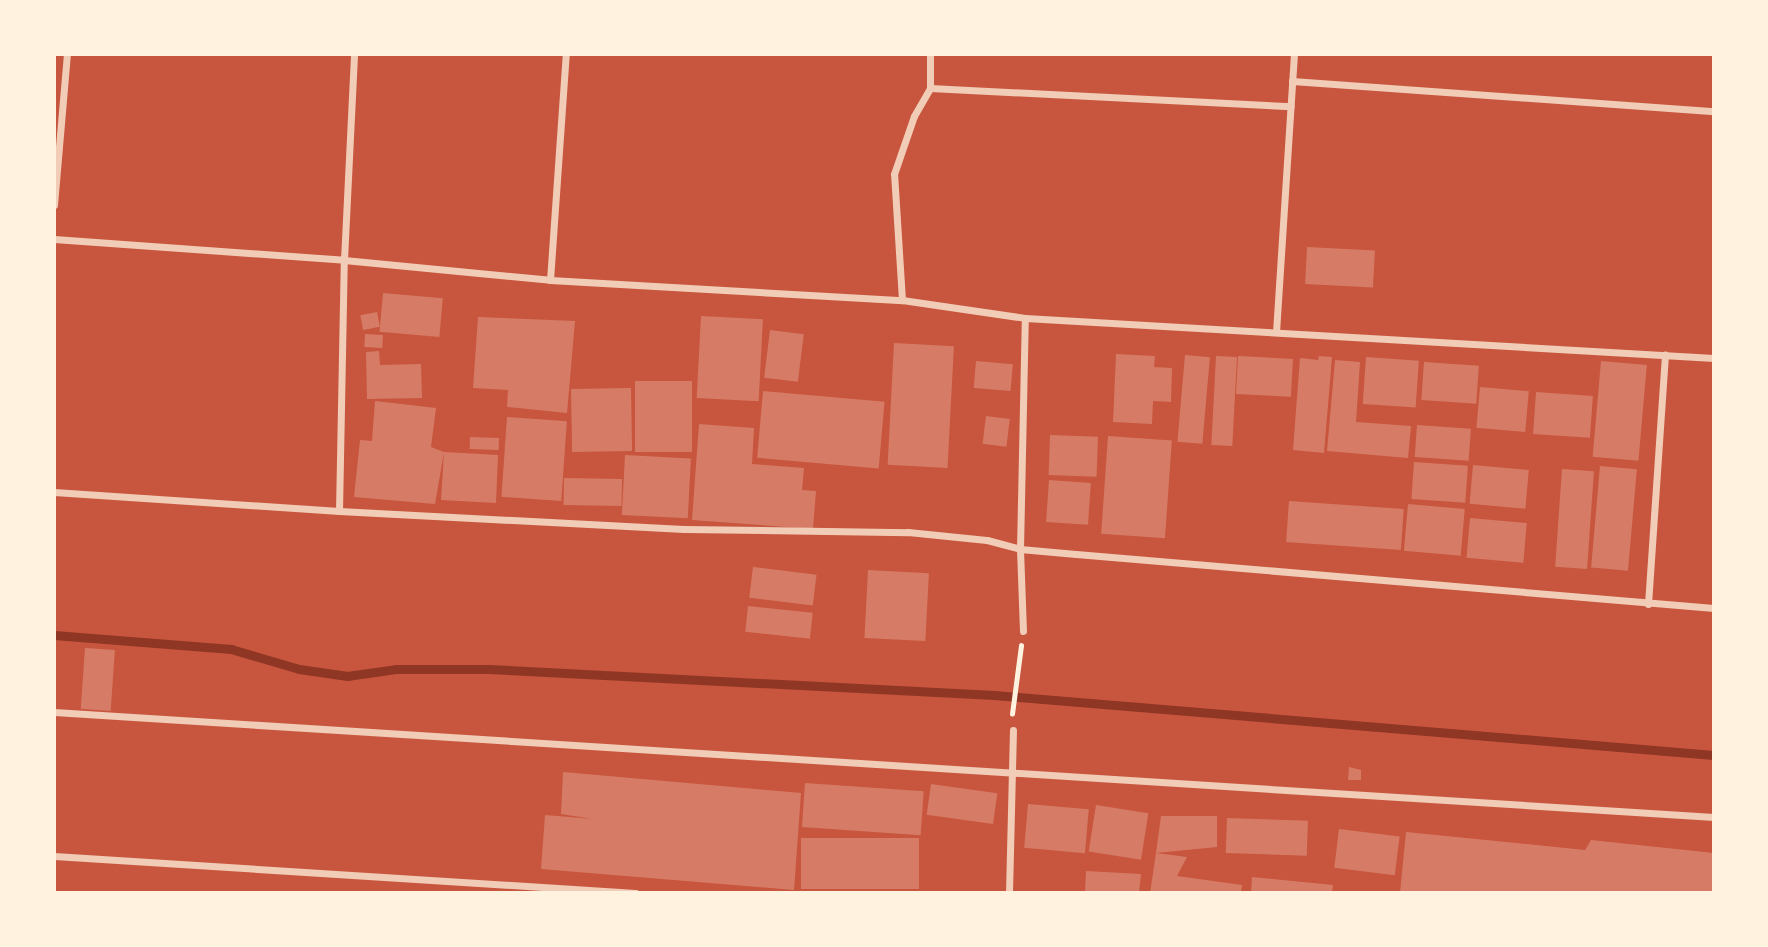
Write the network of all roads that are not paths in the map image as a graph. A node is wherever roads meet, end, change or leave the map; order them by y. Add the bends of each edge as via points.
1 (67, 54) edge
2 (354, 54) edge
3 (566, 54) edge
4 (930, 54) edge
5 (1294, 54) edge
6 (1293, 81) junction
7 (930, 88) junction
8 (1291, 106) junction
9 (1714, 111) edge
10 (54, 205) edge
11 (54, 239) edge
12 (344, 260) junction
13 (550, 280) junction
14 (902, 300) junction
15 (1025, 318) junction
16 (1276, 332) junction
17 (1665, 355) junction
18 (1714, 358) edge
19 (54, 492) edge
20 (339, 511) junction
21 (1020, 549) junction
22 (1648, 604) junction
23 (1714, 608) edge
24 (1023, 631) road end
25 (54, 712) edge
26 (1013, 730) dead end
27 (1012, 773) junction
28 (1714, 817) edge
29 (54, 856) edge
30 (636, 893) edge
31 (1009, 893) edge

1 - 10 street
2 - 12 street
3 - 13 street
4 - 7 street
5 - 6 street
6 - 8 street
6 - 9 street
7 - 8 street
7 - 14 street via 914,116 894,174
8 - 16 street
11 - 12 street
12 - 13 street
12 - 20 street
13 - 14 street
14 - 15 street
15 - 16 street
15 - 21 street
16 - 17 street
17 - 18 street
17 - 22 street
19 - 20 street
20 - 21 street via 684,529 908,532 987,540
21 - 22 street
21 - 24 street
22 - 23 street
25 - 27 street
26 - 27 street
27 - 28 street
27 - 31 street
29 - 30 street

